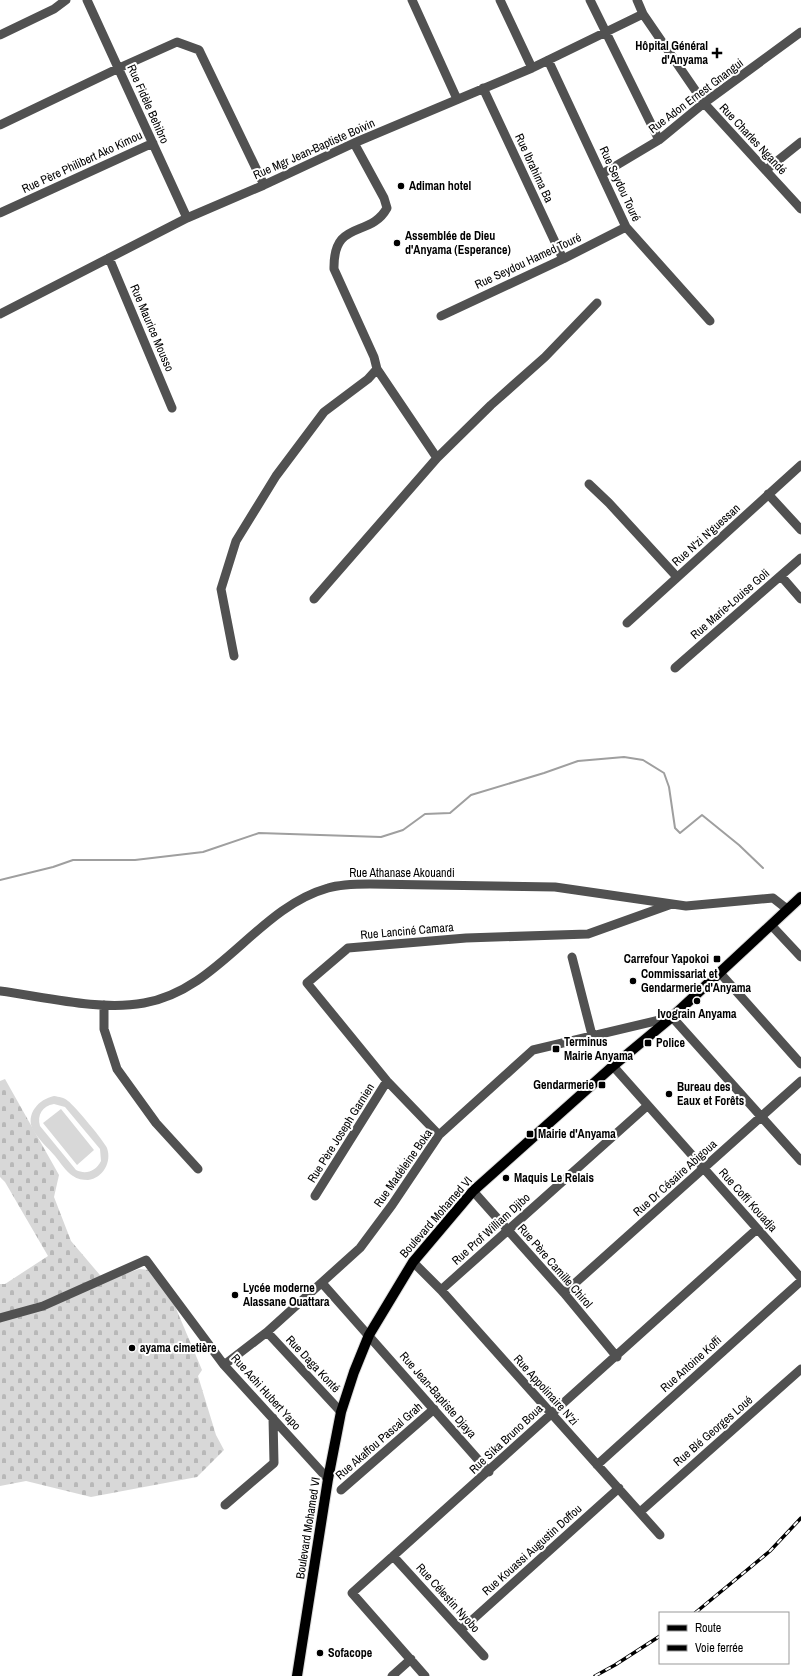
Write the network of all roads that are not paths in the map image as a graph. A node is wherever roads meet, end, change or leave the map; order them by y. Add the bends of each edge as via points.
1 (66, 0) edge
2 (88, 0) edge
3 (412, 0) edge
4 (500, 0) edge
5 (590, 0) edge
6 (637, 0) edge
7 (643, 14) junction
8 (606, 32) junction
9 (801, 32) edge
10 (0, 35) edge
11 (548, 60) junction
12 (119, 68) junction
13 (532, 68) junction
14 (483, 88) junction
15 (457, 99) junction
16 (704, 103) junction
17 (0, 125) edge
18 (659, 140) junction
19 (801, 142) edge
20 (153, 143) junction
21 (354, 143) junction
22 (766, 170) junction
23 (602, 174) junction
24 (264, 185) junction
25 (801, 209) edge
26 (0, 213) edge
27 (187, 218) junction
28 (626, 227) junction
29 (109, 258) junction
30 (563, 259) junction
31 (597, 303) dead end
32 (0, 314) edge
33 (441, 316) dead end
34 (710, 321) dead end
35 (377, 369) junction
36 (172, 408) dead end
37 (437, 458) junction
38 (801, 465) edge
39 (589, 484) dead end
40 (768, 494) junction
41 (801, 530) edge
42 (801, 558) edge
43 (781, 576) junction
44 (677, 577) junction
45 (314, 599) dead end
46 (801, 600) edge
47 (627, 623) dead end
48 (234, 656) dead end
49 (675, 668) dead end
50 (801, 897) edge
51 (670, 904) junction
52 (787, 909) junction
53 (772, 926) junction
54 (572, 957) dead end
55 (801, 957) edge
56 (720, 973) junction
57 (0, 991) edge
58 (104, 1005) junction
59 (672, 1017) junction
60 (592, 1035) junction
61 (801, 1064) edge
62 (613, 1066) junction
63 (801, 1081) edge
64 (387, 1082) junction
65 (647, 1106) junction
66 (762, 1117) junction
67 (439, 1135) junction
68 (801, 1161) edge
69 (704, 1168) junction
70 (198, 1169) dead end
71 (474, 1191) junction
72 (315, 1196) dead end
73 (757, 1229) junction
74 (508, 1230) junction
75 (413, 1262) junction
76 (801, 1278) edge
77 (801, 1282) edge
78 (322, 1283) junction
79 (441, 1290) junction
80 (564, 1293) junction
81 (0, 1318) edge
82 (267, 1332) junction
83 (369, 1335) junction
84 (616, 1357) junction
85 (224, 1365) junction
86 (801, 1369) edge
87 (434, 1409) junction
88 (341, 1412) junction
89 (551, 1414) junction
90 (273, 1418) junction
91 (597, 1465) junction
92 (489, 1472) junction
93 (328, 1479) junction
94 (619, 1488) junction
95 (341, 1490) dead end
96 (225, 1505) dead end
97 (640, 1512) junction
98 (660, 1535) dead end
99 (393, 1556) junction
100 (461, 1630) junction
101 (484, 1656) dead end
102 (411, 1659) junction
103 (297, 1676) edge
104 (392, 1676) edge
105 (425, 1676) edge

1 - 10 street via 54,9
2 - 12 street, Rue Fidèle Behibro
3 - 15 street
4 - 13 street
5 - 8 street
6 - 7 street, Rue Charles Ngandé
7 - 8 street, Rue Mgr Jean-Baptiste Boivin
7 - 16 street, Rue Charles Ngandé
8 - 11 street, Rue Mgr Jean-Baptiste Boivin
8 - 18 street
9 - 16 street, Rue Adon Ernest Gnangui
11 - 13 street, Rue Mgr Jean-Baptiste Boivin
11 - 23 street, Rue Seydou Touré
12 - 17 street
12 - 20 street, Rue Fidèle Behibro
12 - 24 street via 177,42 199,50
13 - 14 street, Rue Mgr Jean-Baptiste Boivin
14 - 15 street, Rue Mgr Jean-Baptiste Boivin
14 - 30 street, Rue Ibrahima Ba
15 - 21 street, Rue Mgr Jean-Baptiste Boivin
16 - 18 street, Rue Adon Ernest Gnangui
16 - 22 street, Rue Charles Ngandé
18 - 23 street, Rue Adon Ernest Gnangui
19 - 22 street
20 - 26 street, Rue Père Philibert Ako Kimou
20 - 27 street, Rue Fidèle Behibro
21 - 24 street, Rue Mgr Jean-Baptiste Boivin
21 - 35 street via 387,208 382,217 344,236 337,245 334,269
22 - 25 street, Rue Charles Ngandé
23 - 28 street, Rue Seydou Touré
24 - 27 street, Rue Mgr Jean-Baptiste Boivin
27 - 29 street, Rue Mgr Jean-Baptiste Boivin
28 - 30 street, Rue Seydou Hamed Touré
28 - 34 street, Rue Seydou Touré
29 - 32 street, Rue Mgr Jean-Baptiste Boivin
29 - 36 street, Rue Maurice Mousso
30 - 33 street, Rue Seydou Hamed Touré
31 - 37 street via 545,357
35 - 37 street
35 - 48 street via 368,379 324,412 276,476 236,541 221,589
37 - 45 street
38 - 40 street, Rue N'zi N'guessan
39 - 44 street
40 - 41 street
40 - 44 street, Rue N'zi N'guessan
42 - 43 street, Rue Marie-Louise Goli
43 - 46 street
43 - 49 street, Rue Marie-Louise Goli
44 - 47 street, Rue N'zi N'guessan
50 - 52 main road, Boulevard Mohamed VI
51 - 52 street, Rue Athanase Akouandi via 686,906 773,898
51 - 58 street, Rue Athanase Akouandi via 555,887 347,885 320,891 282,911 212,969 168,996 145,1003
51 - 64 street, Rue Lanciné Camara via 588,934 466,938 348,948 307,983
52 - 53 main road, Boulevard Mohamed VI
53 - 55 street
53 - 56 main road, Boulevard Mohamed VI
54 - 60 street
56 - 59 main road, Boulevard Mohamed VI
56 - 61 street
57 - 58 street, Rue Athanase Akouandi
58 - 70 street via 104,1029 117,1069 156,1123
59 - 60 street, Rue Madéleine Boka
59 - 62 main road, Boulevard Mohamed VI
59 - 66 street
60 - 67 street, Rue Madéleine Boka via 533,1050
62 - 65 street, Rue Coffi Kouadja
62 - 71 main road, Boulevard Mohamed VI
63 - 66 street, Rue Dr Césaire Abigoua
64 - 67 street, Rue Lanciné Camara
64 - 72 street, Rue Père Joseph Garnien
65 - 69 street, Rue Coffi Kouadja
65 - 74 street, Rue Prof William Djibo
66 - 68 street
66 - 69 street, Rue Dr Césaire Abigoua
67 - 78 street, Rue Madéleine Boka via 392,1206 360,1248
69 - 73 street, Rue Coffi Kouadja
69 - 80 street, Rue Dr Césaire Abigoua
71 - 74 street, Rue Père Camille Chirol
71 - 75 main road, Boulevard Mohamed VI
73 - 76 street, Rue Coffi Kouadja
73 - 84 street, Rue Sika Bruno Boua
74 - 79 street, Rue Prof William Djibo
74 - 80 street, Rue Père Camille Chirol
75 - 79 street, Rue Appolinaire N'zi
75 - 83 main road, Boulevard Mohamed VI
77 - 91 street, Rue Antoine Koffi
78 - 82 street, Rue Madéleine Boka
78 - 83 street, Rue Jean-Baptiste Djaya
79 - 89 street, Rue Appolinaire N'zi
80 - 84 street, Rue Père Camille Chirol
81 - 85 street, Rue Achi Hubert Yapo via 43,1306 146,1260
82 - 85 street, Rue Madéleine Boka
82 - 88 street, Rue Daga Konté
83 - 87 street, Rue Jean-Baptiste Djaya
83 - 88 main road, Boulevard Mohamed VI
84 - 89 street, Rue Sika Bruno Boua
85 - 90 street, Rue Achi Hubert Yapo
86 - 97 street, Rue Blé Georges Loué
87 - 92 street, Rue Jean-Baptiste Djaya
87 - 95 street, Rue Akaffou Pascal Grah
88 - 93 main road, Boulevard Mohamed VI
89 - 91 street, Rue Appolinaire N'zi
89 - 92 street, Rue Sika Bruno Boua
90 - 93 street, Rue Achi Hubert Yapo
90 - 96 street via 274,1463
91 - 94 street, Rue Appolinaire N'zi
92 - 99 street, Rue Sika Bruno Boua
93 - 103 main road, Boulevard Mohamed VI
94 - 97 street, Rue Appolinaire N'zi
94 - 100 street, Rue Kouassi Augustin Doffou
97 - 98 street, Rue Appolinaire N'zi
99 - 100 street, Rue Célestin Nyobo
99 - 102 street, Rue Sika Bruno Boua via 352,1593
100 - 101 street, Rue Célestin Nyobo
102 - 104 street
102 - 105 street, Rue Sika Bruno Boua

